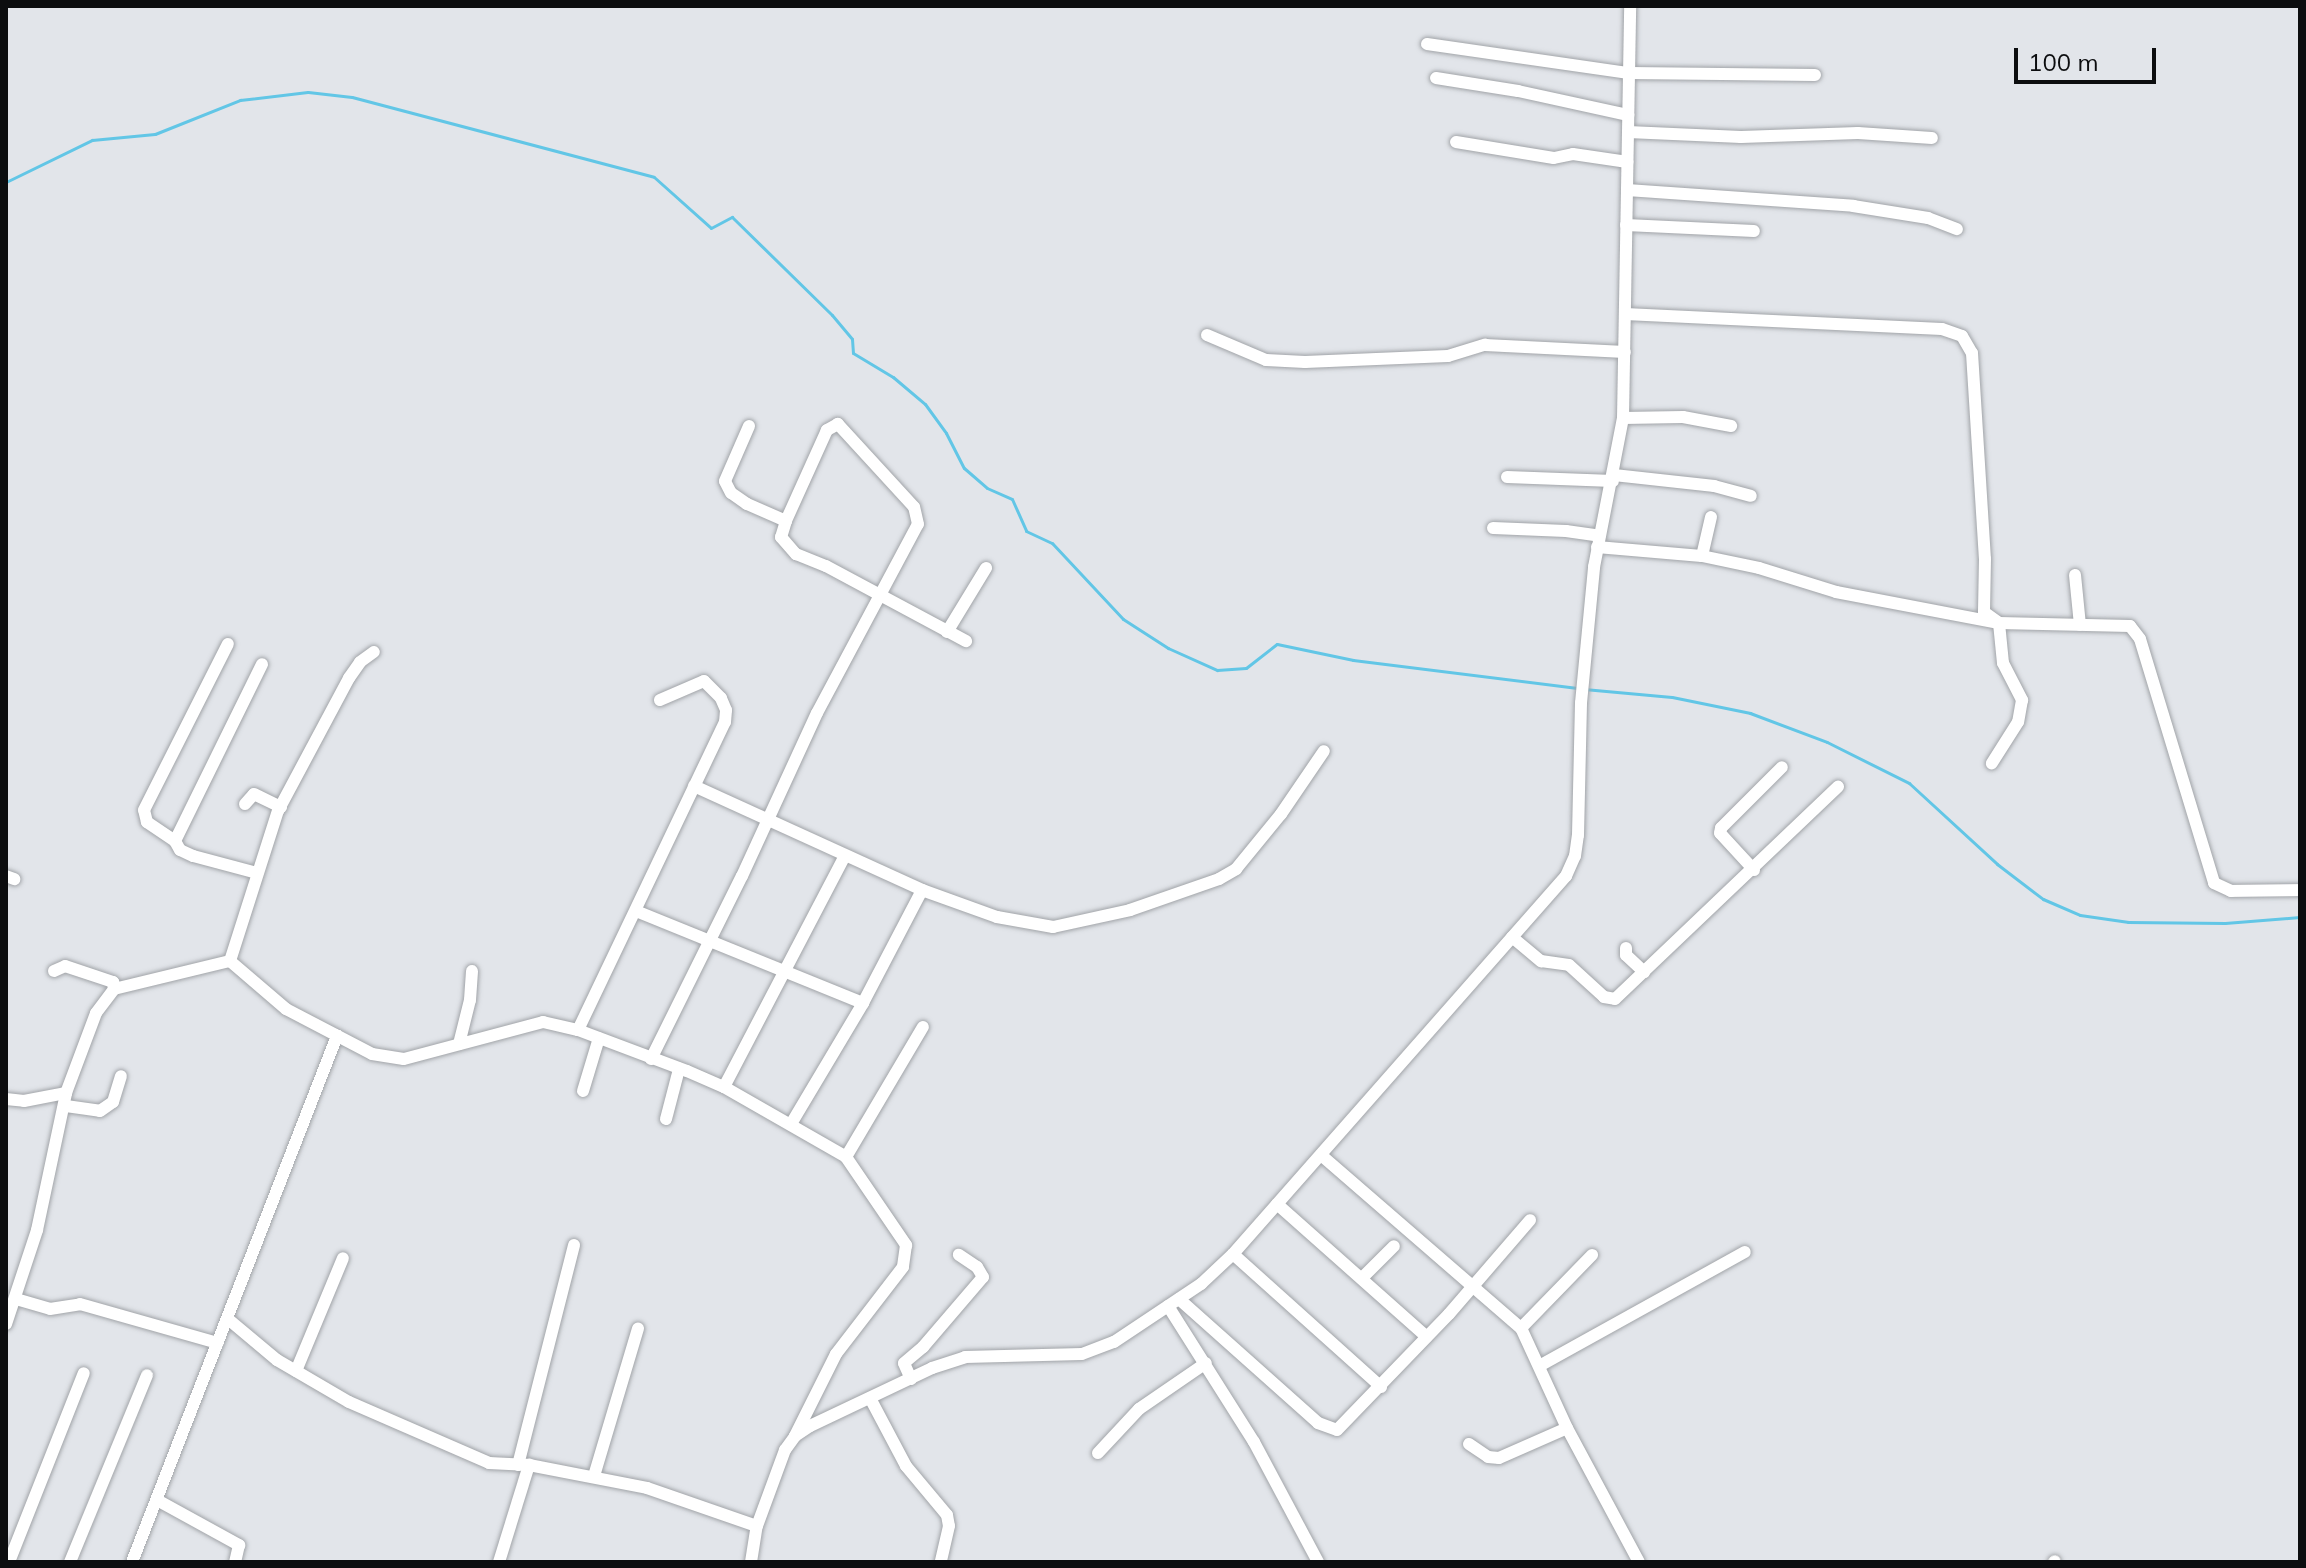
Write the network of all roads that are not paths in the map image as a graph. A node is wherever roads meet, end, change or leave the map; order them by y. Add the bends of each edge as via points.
1 (1630, 6) edge
2 (1427, 44) dead end
3 (1629, 73) junction
4 (1815, 75) dead end
5 (1436, 78) dead end
6 (1628, 115) junction
7 (1628, 132) junction
8 (1932, 138) dead end
9 (1456, 142) dead end
10 (1627, 162) junction
11 (1627, 190) junction
12 (1626, 225) junction
13 (1957, 229) dead end
14 (1754, 231) dead end
15 (1625, 314) junction
16 (1207, 335) dead end
17 (1625, 352) junction
18 (1623, 418) junction
19 (749, 426) dead end
20 (1731, 426) dead end
21 (1507, 477) dead end
22 (1614, 478) junction
23 (1751, 496) dead end
24 (1711, 517) dead end
25 (786, 521) junction
26 (1493, 528) dead end
27 (1599, 542) junction
28 (1702, 556) junction
29 (986, 568) dead end
30 (2075, 575) dead end
31 (881, 595) junction
32 (1999, 623) junction
33 (2080, 625) junction
34 (947, 632) junction
35 (966, 641) dead end
36 (228, 644) dead end
37 (374, 652) dead end
38 (262, 664) dead end
39 (660, 700) dead end
40 (1324, 751) dead end
41 (1992, 763) dead end
42 (1782, 767) dead end
43 (694, 786) junction
44 (1838, 787) dead end
45 (245, 804) dead end
46 (281, 807) junction
47 (768, 821) junction
48 (175, 841) junction
49 (845, 856) junction
50 (1754, 870) junction
51 (257, 873) junction
52 (922, 890) junction
53 (2300, 890) edge
54 (636, 911) junction
55 (1512, 937) junction
56 (709, 941) junction
57 (1626, 948) dead end
58 (230, 961) junction
59 (54, 971) dead end
60 (472, 971) dead end
61 (785, 971) junction
62 (1644, 972) junction
63 (114, 989) junction
64 (863, 1003) junction
65 (923, 1027) dead end
66 (578, 1030) junction
67 (337, 1036) junction
68 (599, 1038) junction
69 (459, 1044) junction
70 (651, 1059) junction
71 (679, 1069) junction
72 (121, 1076) dead end
73 (724, 1087) junction
74 (583, 1091) dead end
75 (6, 1099) edge
76 (66, 1099) junction
77 (666, 1119) dead end
78 (791, 1124) junction
79 (1321, 1155) junction
80 (846, 1157) junction
81 (1277, 1204) junction
82 (1530, 1220) dead end
83 (574, 1245) dead end
84 (1394, 1246) dead end
85 (1745, 1252) dead end
86 (1233, 1254) junction
87 (959, 1255) dead end
88 (1592, 1255) dead end
89 (343, 1258) dead end
90 (1362, 1278) junction
91 (1473, 1287) junction
92 (16, 1299) junction
93 (1173, 1303) junction
94 (228, 1319) junction
95 (6, 1324) edge
96 (638, 1328) dead end
97 (1521, 1328) junction
98 (1427, 1337) junction
99 (218, 1343) junction
100 (1206, 1363) junction
101 (1541, 1365) junction
102 (296, 1371) junction
103 (84, 1373) dead end
104 (147, 1375) dead end
105 (911, 1379) junction
106 (1381, 1387) junction
107 (870, 1398) junction
108 (1567, 1428) junction
109 (795, 1436) junction
110 (1469, 1444) dead end
111 (1098, 1453) dead end
112 (524, 1465) junction
113 (594, 1476) junction
114 (157, 1500) junction
115 (757, 1526) junction
116 (9, 1562) edge
117 (70, 1562) edge
118 (132, 1562) edge
119 (235, 1562) edge
120 (499, 1562) edge
121 (751, 1562) edge
122 (941, 1562) edge
123 (1318, 1562) edge
124 (1639, 1562) edge

1 - 3 street
2 - 3 street
3 - 4 street
3 - 6 street
5 - 6 street
6 - 7 street
7 - 8 street
7 - 10 street
9 - 10 street via 1554,158 1573,154
10 - 11 street
11 - 12 street
11 - 13 street via 1853,206 1928,218
12 - 14 street
12 - 15 street
15 - 17 street
15 - 32 street via 1942,329 1962,336 1972,353 1985,559 1982,597 1984,612
16 - 17 street via 1266,360 1305,362 1448,356 1485,345
17 - 18 street
18 - 20 street via 1683,417
18 - 22 street
19 - 25 street via 726,488
21 - 22 street
22 - 23 street via 1714,486
22 - 27 street
24 - 28 street
25 - 31 street via 781,537 796,554
25 - 31 street via 827,430 838,424 918,512 915,531
26 - 27 street via 1566,531
27 - 28 street
27 - 55 street via 1583,676 1575,856 1566,876
28 - 32 street via 1836,592
29 - 34 street
30 - 33 street
31 - 34 street
31 - 47 street via 817,713
32 - 33 street
32 - 41 street via 2003,663 2022,700 2022,711
33 - 53 street via 2130,626 2137,632 2214,883 2231,891
34 - 35 street
36 - 48 street via 144,810 147,822
37 - 46 street via 349,678
38 - 48 street
39 - 43 street via 704,681 713,686 726,710
40 - 52 street via 1236,869 1186,891 1053,927 1006,920
42 - 50 street via 1721,828
43 - 47 street
43 - 54 street
44 - 50 street
45 - 46 street via 254,794
46 - 51 street
47 - 49 street
47 - 56 street
48 - 51 street via 193,856
49 - 52 street
49 - 61 street
50 - 62 street
51 - 58 street
52 - 64 street
54 - 56 street
54 - 66 street
55 - 62 street via 1541,961 1569,965 1609,1000
55 - 79 street
56 - 61 street
56 - 70 street
57 - 62 street via 1626,955
58 - 63 street
58 - 67 street via 286,1009
59 - 63 street via 65,966 113,982
60 - 69 street
61 - 64 street
61 - 73 street
63 - 76 street via 96,1013
64 - 78 street
65 - 80 street
66 - 68 street
66 - 69 street via 535,1023
67 - 69 street via 372,1054 404,1059
67 - 94 street
68 - 70 street
68 - 74 street
70 - 71 street
71 - 73 street
71 - 77 street
72 - 76 street via 113,1102 100,1111
73 - 78 street
75 - 76 street
76 - 92 street
78 - 80 street
79 - 81 street
79 - 91 street
80 - 109 street via 903,1239 906,1260 836,1354
81 - 86 street
81 - 90 street
82 - 91 street
83 - 112 street
84 - 90 street
85 - 101 street
86 - 93 street
86 - 106 street
87 - 105 street via 983,1277 905,1361
88 - 97 street
89 - 102 street
90 - 98 street
91 - 97 street
91 - 98 street
92 - 95 street
92 - 99 street via 50,1309 80,1304
93 - 100 street
93 - 105 street via 1114,1342 1082,1354 965,1357
93 - 106 street via 1329,1430 1344,1427
94 - 99 street
94 - 102 street
96 - 113 street
97 - 101 street
98 - 106 street
99 - 114 street
100 - 111 street via 1139,1409
100 - 123 street
101 - 108 street
102 - 112 street via 349,1402 489,1463
103 - 116 street
104 - 117 street
105 - 107 street
107 - 109 street
107 - 122 street via 906,1466 947,1515
108 - 110 street via 1499,1458
108 - 124 street
109 - 115 street
112 - 113 street
112 - 120 street
113 - 115 street via 647,1488
114 - 118 street
114 - 119 street via 239,1545
115 - 121 street

